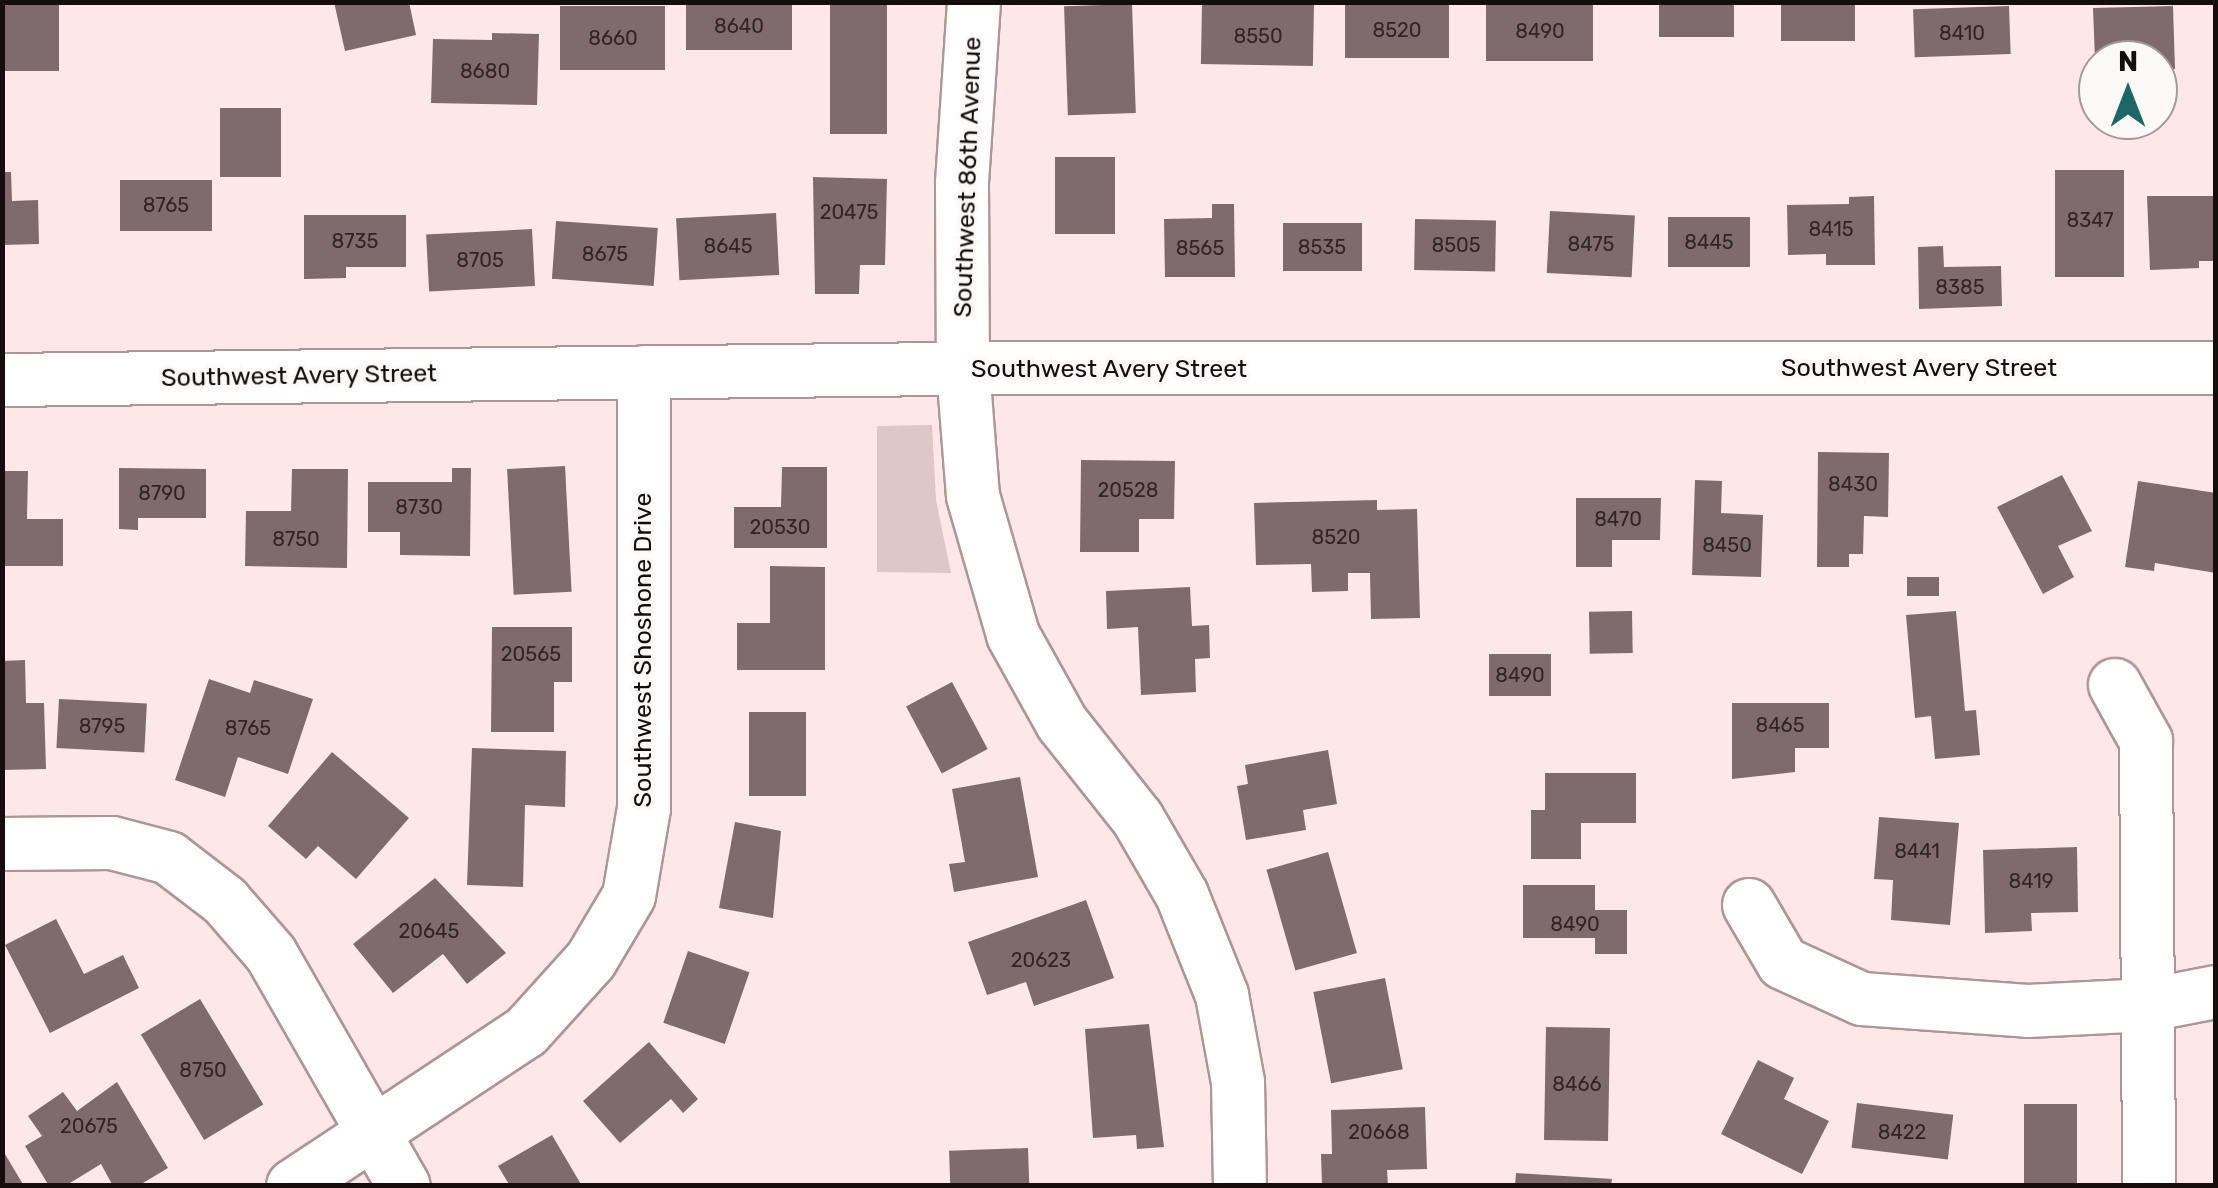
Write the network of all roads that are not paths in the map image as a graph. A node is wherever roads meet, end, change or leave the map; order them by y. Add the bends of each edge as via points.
1 (974, 2) edge
2 (2216, 368) edge
3 (963, 369) junction
4 (644, 372) junction
5 (2, 380) edge
6 (2114, 686) dead end
7 (2, 844) edge
8 (1749, 905) dead end
9 (2216, 992) edge
10 (2149, 1005) junction
11 (376, 1135) junction
12 (294, 1186) edge
13 (404, 1186) edge
14 (1240, 1186) edge
15 (2149, 1186) edge

1 - 3 street, Southwest 86th Avenue via 962,185
2 - 3 street, Southwest Avery Street
3 - 4 street, Southwest Avery Street
3 - 14 street, Southwest 86th Avenue via 973,496 1013,635 1062,723 1138,819 1222,995 1238,1082
4 - 5 street, Southwest Avery Street
4 - 11 street, Southwest Shoshone Drive via 644,808 629,896 592,960 526,1032
6 - 10 street via 2146,741
7 - 11 street via 112,843 168,858 225,901 271,954
8 - 10 street via 1783,963 1862,999 2028,1010
9 - 10 street
10 - 15 street
11 - 12 street, Southwest Shoshone Drive
11 - 13 street

